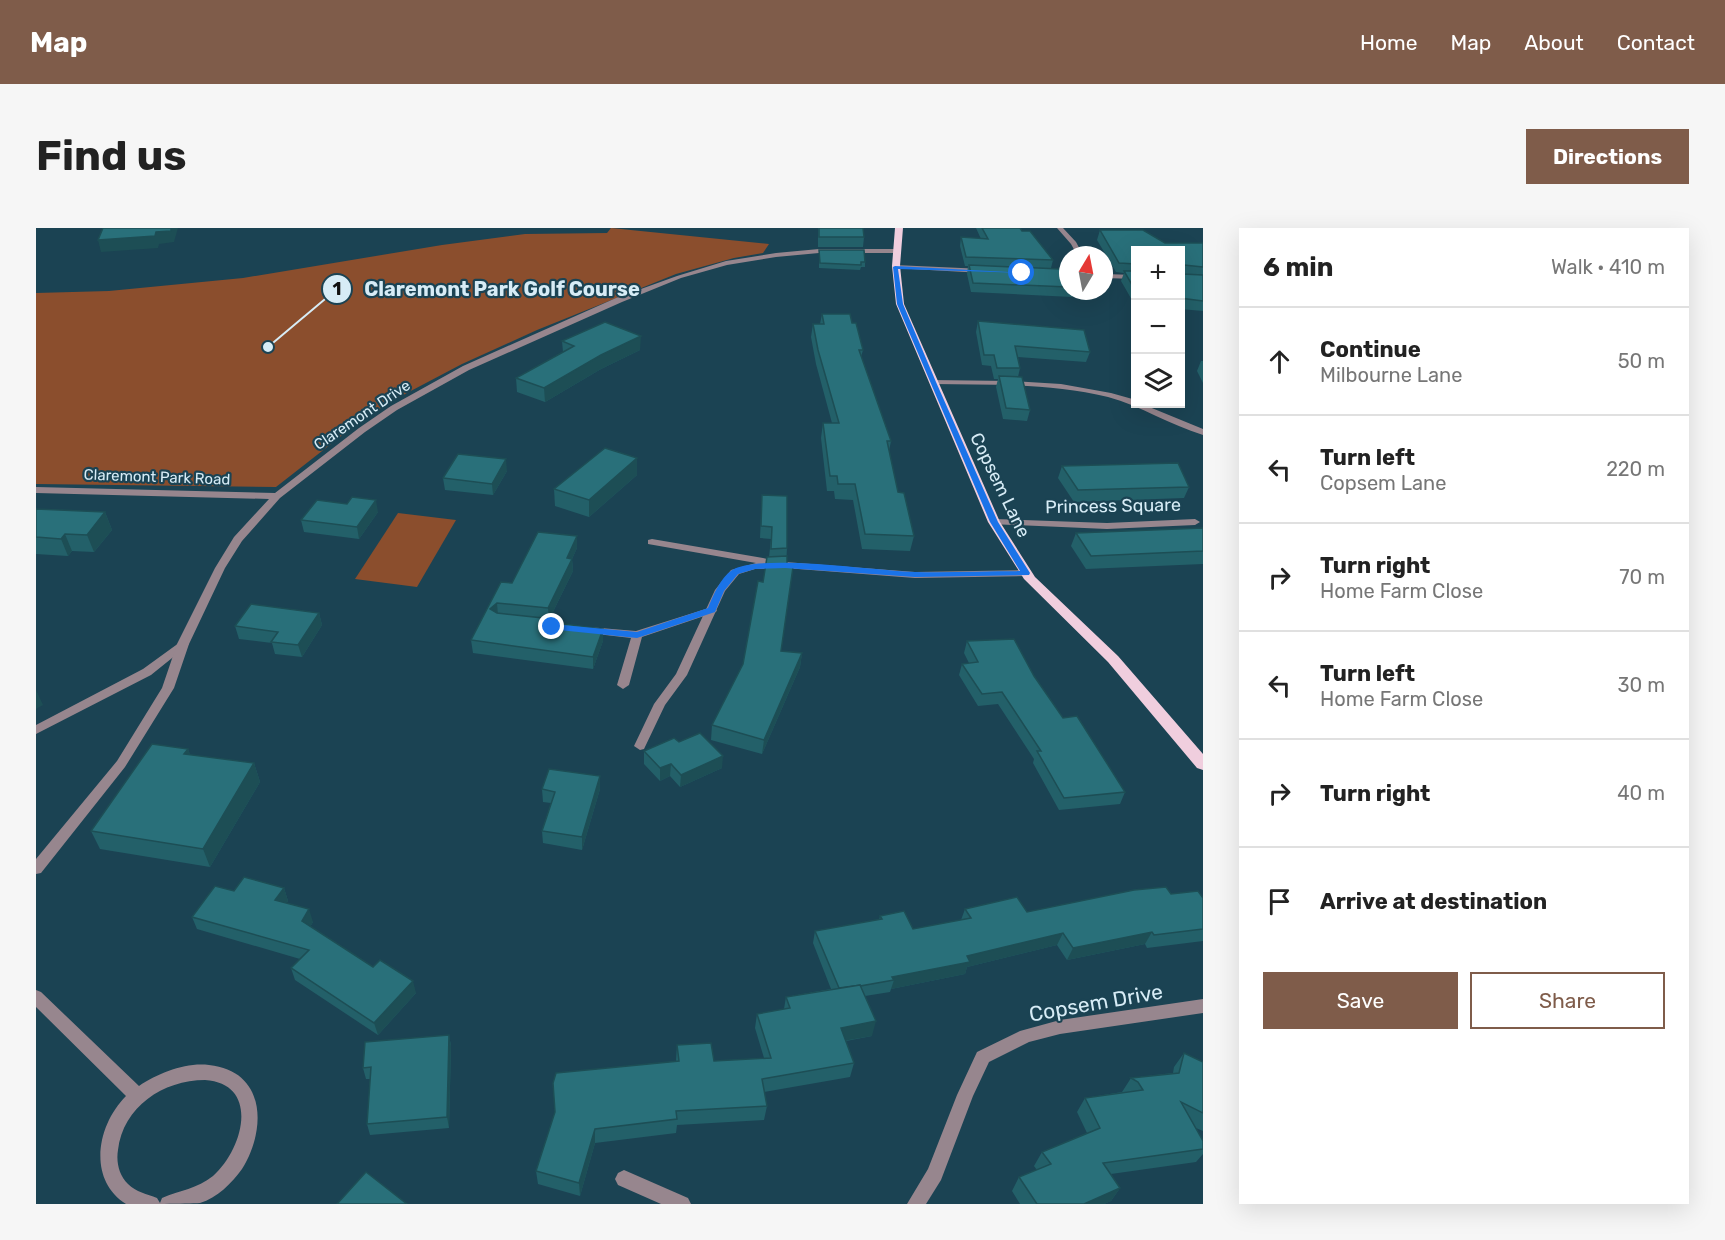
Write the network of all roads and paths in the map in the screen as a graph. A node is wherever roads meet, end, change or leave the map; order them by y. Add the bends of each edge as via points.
1 (898, 228) edge
2 (1060, 228) edge
3 (1076, 246) edge
4 (896, 251) junction
5 (895, 267) junction
6 (987, 271) edge
7 (1113, 276) edge
8 (1131, 277) edge
9 (933, 382) junction
10 (1131, 402) edge
11 (1148, 408) edge
12 (1203, 432) edge
13 (36, 490) edge
14 (277, 496) junction
15 (994, 522) junction
16 (1195, 522) dead end
17 (652, 542) dead end
18 (785, 565) junction
19 (1026, 573) junction
20 (712, 610) junction
21 (572, 628) edge
22 (637, 635) junction
23 (183, 644) junction
24 (623, 685) dead end
25 (36, 730) edge
26 (640, 746) dead end
27 (1203, 764) edge
28 (36, 869) edge
29 (36, 997) edge
30 (1203, 1006) edge
31 (138, 1096) junction
32 (624, 1179) dead end
33 (151, 1204) edge
34 (168, 1204) edge
35 (682, 1204) edge
36 (915, 1204) edge

1 - 4 main road, Copsem Lane
2 - 3 street
4 - 5 main road, Copsem Lane
4 - 14 street, Claremont Drive via 819,251 740,260 679,277 620,300 507,348 427,388 370,424
5 - 6 street
5 - 9 main road, Copsem Lane via 900,304
7 - 8 street
9 - 10 street via 1068,387
9 - 15 main road, Copsem Lane
11 - 12 street
13 - 14 street, Claremont Park Road
14 - 23 street, Claremont Drive via 232,549
15 - 16 street, Princess Square via 1107,526
15 - 19 main road, Copsem Lane
17 - 18 street
18 - 19 street via 915,574
18 - 20 street via 754,566 735,572 720,590
19 - 27 main road, Copsem Lane via 1113,659
20 - 22 street
20 - 26 street via 681,675 660,704
21 - 22 street
22 - 24 street
23 - 25 street via 147,672
23 - 28 street, Claremont Drive via 168,688 121,764
29 - 31 street
30 - 36 street, Copsem Drive via 1060,1027 1026,1036 983,1056 935,1174
31 - 33 street via 123,1112 110,1137 108,1168 121,1192
31 - 34 street via 162,1080 197,1071 218,1074 233,1082 248,1100 248,1140 237,1161 221,1180 202,1193
32 - 35 street

